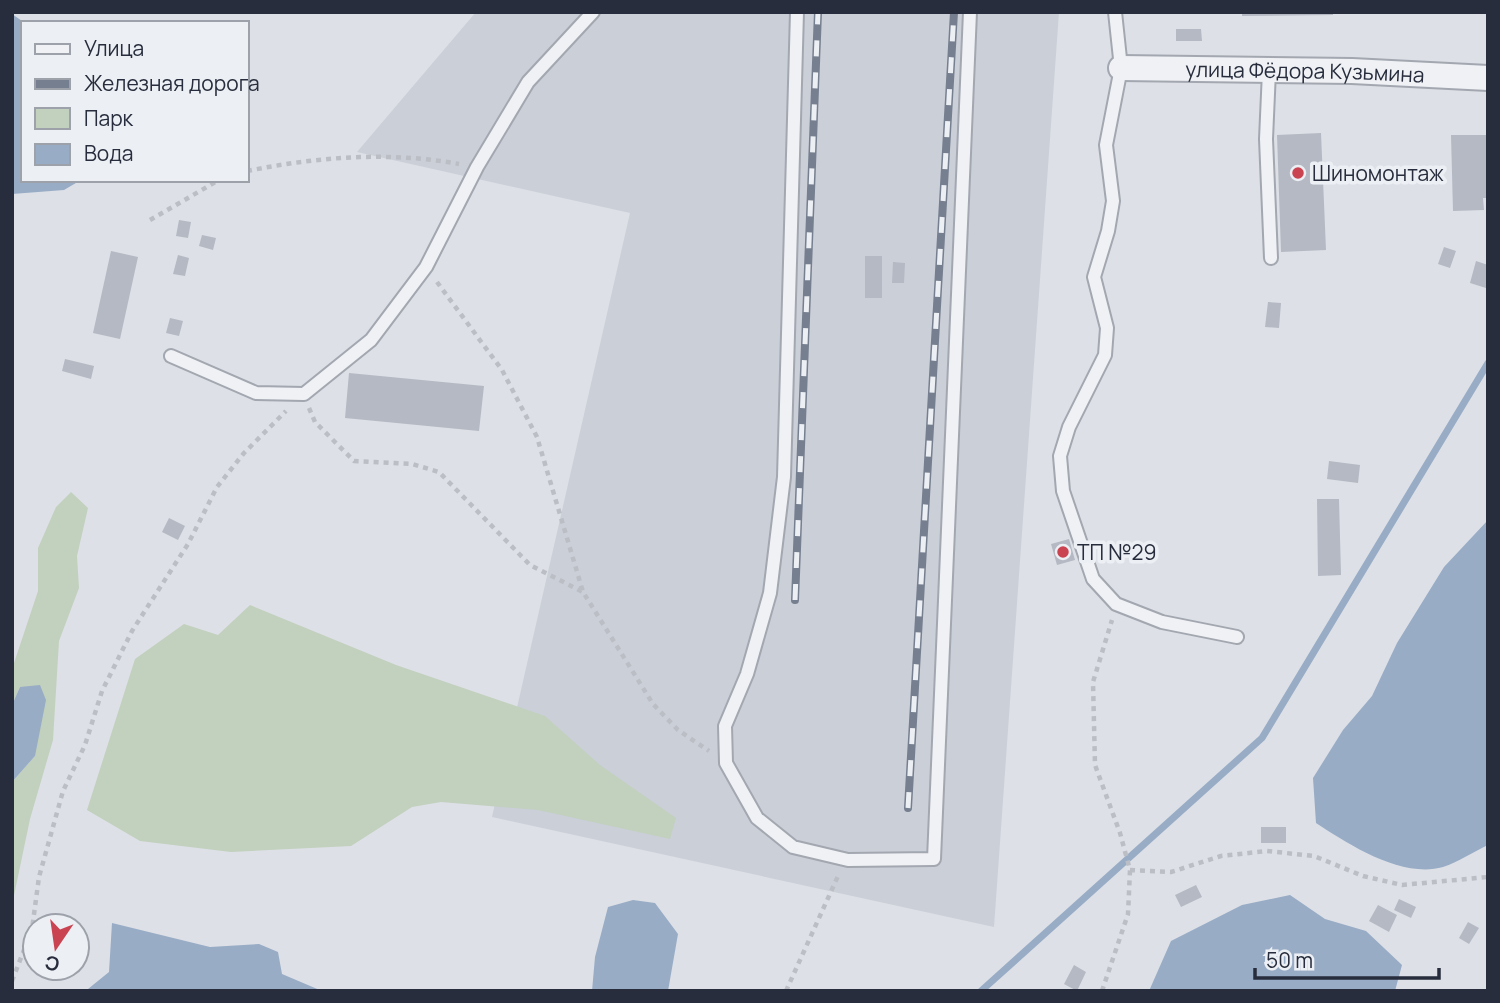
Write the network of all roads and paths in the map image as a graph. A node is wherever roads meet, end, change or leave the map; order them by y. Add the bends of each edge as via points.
1 (593, 12) edge
2 (797, 12) edge
3 (970, 12) edge
4 (1115, 12) edge
5 (1121, 68) junction
6 (1269, 71) junction
7 (1488, 78) edge
8 (477, 167) junction
9 (248, 171) edge
10 (216, 182) edge
11 (150, 220) dead end
12 (1271, 258) dead end
13 (426, 267) junction
14 (171, 356) dead end
15 (304, 394) junction
16 (583, 592) junction
17 (1116, 604) junction
18 (1237, 637) dead end
19 (726, 763) junction
20 (848, 860) junction
21 (1130, 870) junction
22 (1488, 877) edge
23 (12, 981) edge
24 (786, 991) edge
25 (1102, 991) edge

1 - 8 lane via 528,82
2 - 19 lane via 784,477 770,593 747,674 724,726
3 - 20 lane via 934,859
4 - 5 lane
5 - 6 street, улица Фёдора Кузьмина
5 - 17 lane via 1106,145 1113,201 1094,276 1107,327 1105,355 1069,427 1060,456 1063,491 1093,579
6 - 7 street, улица Фёдора Кузьмина
6 - 12 lane via 1266,139
8 - 9 path via 420,157 313,158
8 - 13 lane
10 - 11 path
13 - 15 lane via 372,340
13 - 16 path via 502,370 537,437
14 - 15 lane via 256,393
15 - 16 path via 315,422 354,461 412,464 439,472 530,565
15 - 23 path via 244,453 217,487 102,691 85,745 63,791 38,877 32,929
16 - 19 path via 653,704 678,730
17 - 18 lane via 1162,622
17 - 21 path via 1093,682 1095,765
19 - 20 lane via 757,818 793,847
20 - 24 path
21 - 22 path via 1171,872 1221,856 1267,852 1314,856 1363,876 1402,885
21 - 25 path via 1128,914

